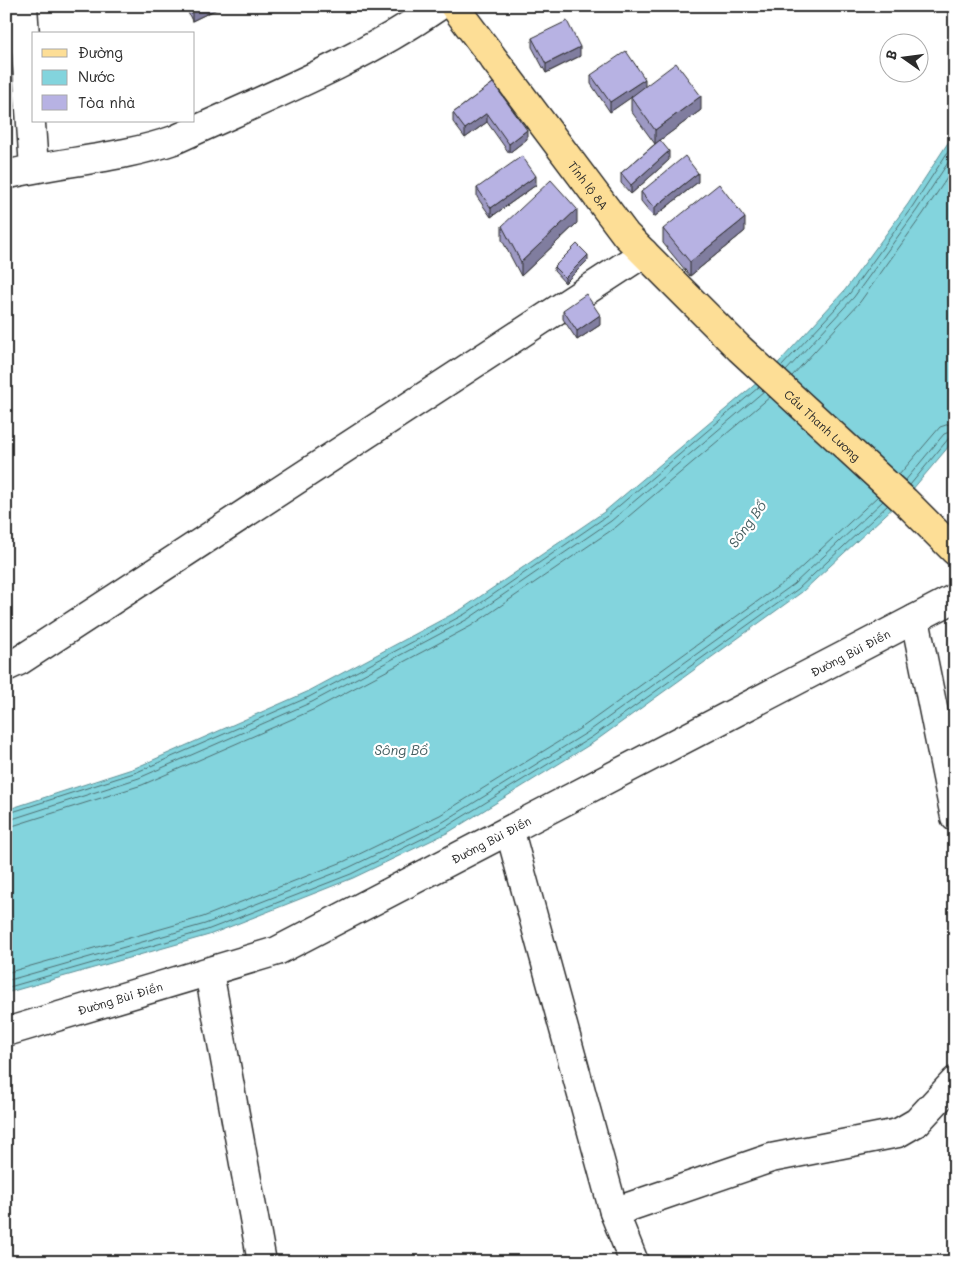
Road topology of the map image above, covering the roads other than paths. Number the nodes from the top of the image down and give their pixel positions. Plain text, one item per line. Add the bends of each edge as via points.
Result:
1 (23, 6) edge
2 (439, 6) edge
3 (454, 6) edge
4 (34, 168) junction
5 (6, 175) edge
6 (644, 253) junction
7 (740, 349) joint
8 (955, 551) edge
9 (955, 598) edge
10 (915, 619) junction
11 (6, 667) edge
12 (955, 817) edge
13 (510, 832) junction
14 (210, 972) junction
15 (6, 1032) edge
16 (955, 1081) edge
17 (614, 1212) junction
18 (262, 1262) edge
19 (634, 1262) edge

1 - 4 street
2 - 4 street via 366,52 174,140 142,150
3 - 6 main road, Tỉnh lộ 8A via 626,234
4 - 5 street
6 - 7 main road, Tỉnh lộ 8A
6 - 11 street via 144,581
7 - 8 main road, Cầu Thanh Lương
9 - 10 street, Đường Bùi Điền
10 - 12 street
10 - 13 street, Đường Bùi Điền
13 - 14 street, Đường Bùi Điền via 278,951
13 - 17 street
14 - 15 street, Đường Bùi Điền
14 - 18 street
16 - 17 street via 917,1122 898,1133 771,1158
17 - 19 street

